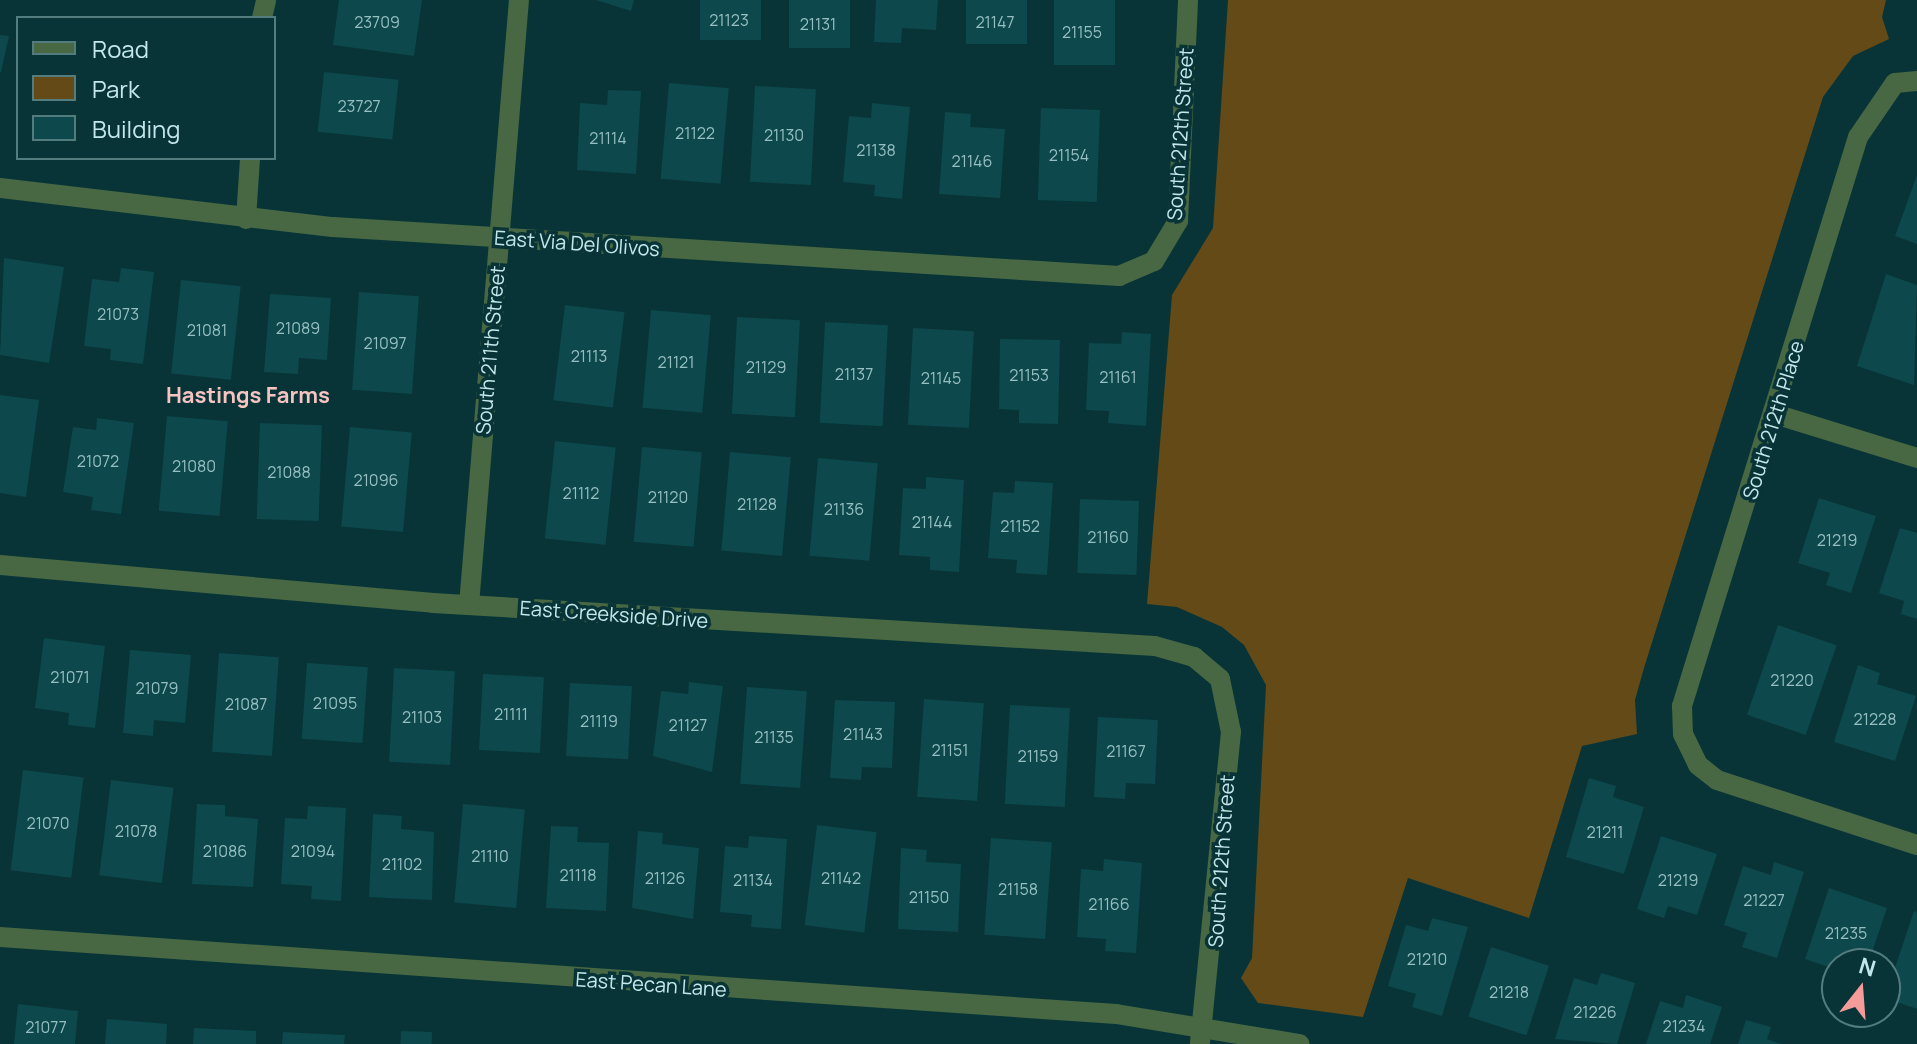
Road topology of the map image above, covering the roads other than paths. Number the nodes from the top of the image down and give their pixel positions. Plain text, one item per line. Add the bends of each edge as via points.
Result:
1 (519, 0) edge
2 (1188, 0) edge
3 (1917, 81) edge
4 (250, 160) edge
5 (0, 188) edge
6 (246, 219) junction
7 (499, 238) junction
8 (1154, 261) joint
9 (1775, 414) junction
10 (1917, 458) edge
11 (0, 565) edge
12 (469, 605) junction
13 (1220, 679) joint
14 (1917, 845) edge
15 (0, 937) edge
16 (1202, 1034) edge
17 (1300, 1044) edge

1 - 7 street, South 211th Street
2 - 8 street, South 212th Street via 1178,221
3 - 9 street, South 212th Place via 1895,83 1858,137
4 - 6 street
5 - 6 street, East Via Del Olivos
6 - 7 street, East Via Del Olivos
7 - 8 street, East Via Del Olivos via 1105,275
7 - 12 street, South 211th Street
9 - 10 street
9 - 14 street, South 212th Place via 1682,706 1683,734 1698,765 1749,792
11 - 12 street, East Creekside Drive
12 - 13 street, East Creekside Drive via 1155,646 1194,657
13 - 16 street, South 212th Street via 1231,732
15 - 16 street, East Pecan Lane
16 - 17 street, East Pecan Lane

